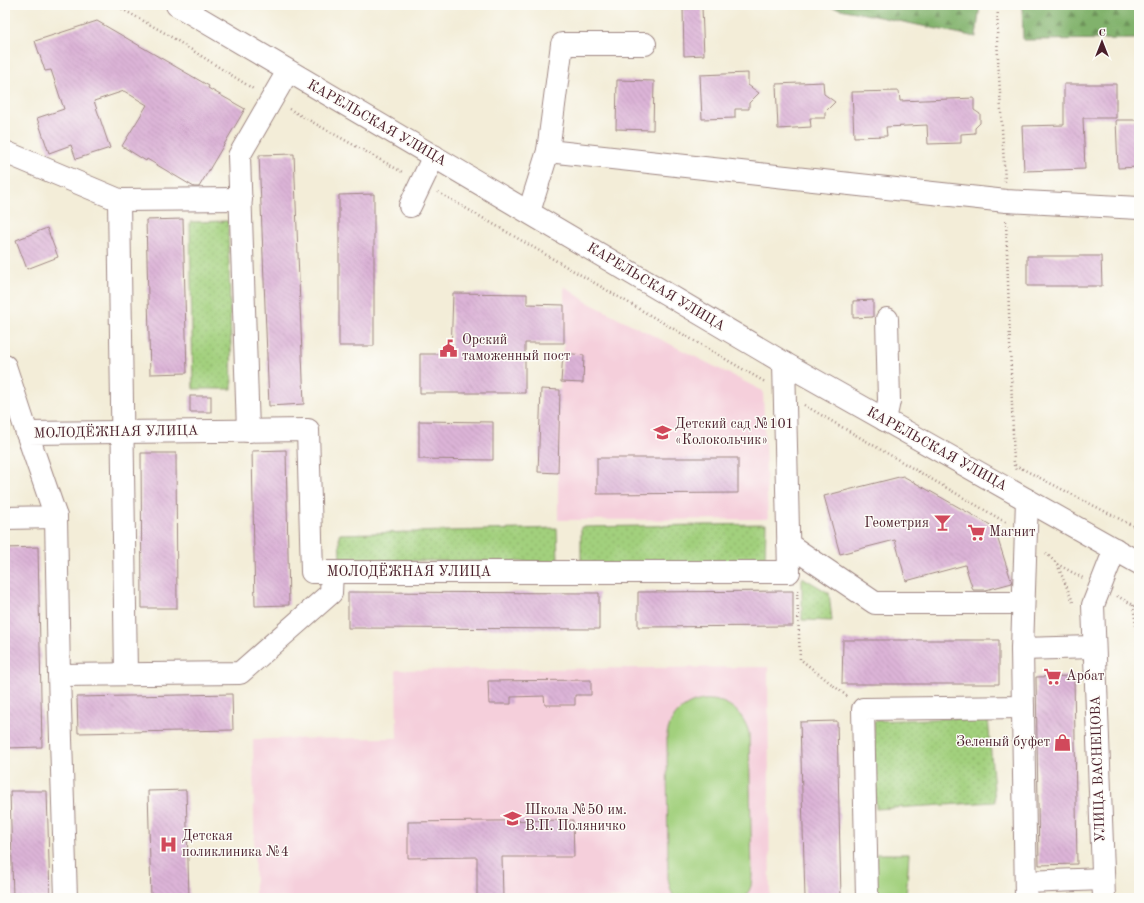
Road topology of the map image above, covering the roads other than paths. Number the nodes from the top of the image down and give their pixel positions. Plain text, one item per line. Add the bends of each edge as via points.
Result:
1 (177, 5) edge
2 (645, 44) dead end
3 (288, 71) junction
4 (548, 151) junction
5 (5, 152) edge
6 (434, 156) junction
7 (241, 199) junction
8 (119, 200) junction
9 (410, 206) dead end
10 (1139, 208) edge
11 (529, 212) junction
12 (887, 319) dead end
13 (784, 364) junction
14 (5, 366) edge
15 (885, 420) junction
16 (248, 431) junction
17 (123, 432) junction
18 (27, 433) junction
19 (1027, 500) junction
20 (56, 516) junction
21 (5, 518) edge
22 (788, 544) junction
23 (1115, 549) junction
24 (1139, 562) edge
25 (332, 572) junction
26 (1023, 603) junction
27 (1093, 646) junction
28 (1022, 649) junction
29 (126, 674) junction
30 (59, 675) junction
31 (1023, 707) junction
32 (1103, 889) edge
33 (1026, 890) edge
34 (66, 898) edge
35 (866, 898) edge

1 - 3 street, КАРЕЛЬСКАЯ УЛИЦА
2 - 4 street via 562,44
3 - 6 street, КАРЕЛЬСКАЯ УЛИЦА
3 - 7 street via 239,156
4 - 10 street via 1006,201
4 - 11 street
5 - 8 street
6 - 9 street
6 - 11 street, КАРЕЛЬСКАЯ УЛИЦА
7 - 8 street
7 - 16 street
8 - 17 street
11 - 13 street, КАРЕЛЬСКАЯ УЛИЦА
12 - 15 street via 889,401
13 - 15 street, КАРЕЛЬСКАЯ УЛИЦА
13 - 22 street
14 - 18 street
15 - 19 street, КАРЕЛЬСКАЯ УЛИЦА
16 - 17 street, МОЛОДЁЖНАЯ УЛИЦА
16 - 25 street, МОЛОДЁЖНАЯ УЛИЦА via 308,430 312,572
17 - 18 street, МОЛОДЁЖНАЯ УЛИЦА
17 - 29 street
18 - 20 street, МОЛОДЁЖНАЯ УЛИЦА
19 - 23 street, КАРЕЛЬСКАЯ УЛИЦА
19 - 26 street
20 - 21 street
20 - 30 street, МОЛОДЁЖНАЯ УЛИЦА
22 - 25 street, МОЛОДЁЖНАЯ УЛИЦА via 789,572
22 - 26 street via 875,603
23 - 24 street, КАРЕЛЬСКАЯ УЛИЦА
23 - 27 street, УЛИЦА ВАСНЕЦОВА via 1092,605
25 - 29 street via 331,594 240,673
26 - 28 street
27 - 28 street
27 - 32 street, УЛИЦА ВАСНЕЦОВА
28 - 31 street
29 - 30 street
30 - 34 street, МОЛОДЁЖНАЯ УЛИЦА
31 - 33 street
31 - 35 street via 863,709
32 - 33 street

